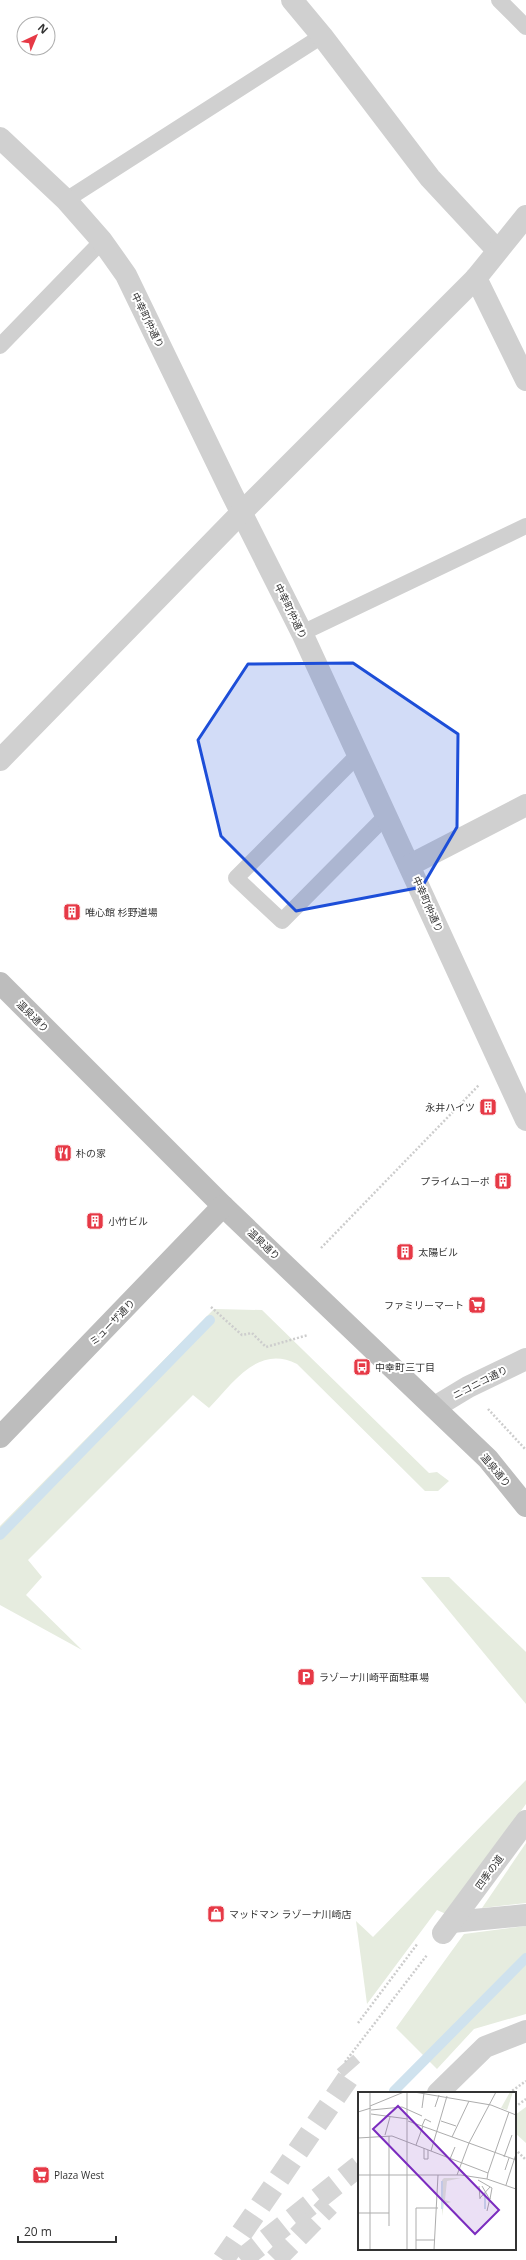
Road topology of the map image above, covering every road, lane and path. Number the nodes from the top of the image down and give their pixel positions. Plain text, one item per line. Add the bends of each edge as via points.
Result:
1 (292, 0) edge
2 (499, 0) edge
3 (526, 27) edge
4 (322, 36) junction
5 (0, 138) edge
6 (66, 200) junction
7 (526, 216) edge
8 (102, 241) junction
9 (497, 250) junction
10 (476, 278) junction
11 (0, 346) edge
12 (526, 380) edge
13 (242, 513) junction
14 (526, 526) edge
15 (302, 633) junction
16 (358, 755) junction
17 (0, 760) edge
18 (526, 805) edge
19 (387, 816) junction
20 (410, 865) junction
21 (0, 983) edge
22 (503, 1070) junction
23 (526, 1120) edge
24 (223, 1206) junction
25 (321, 1248) dead end
26 (211, 1307) dead end
27 (308, 1335) dead end
28 (526, 1359) edge
29 (486, 1406) dead end
30 (435, 1407) junction
31 (0, 1437) edge
32 (526, 1450) edge
33 (526, 1506) edge
34 (526, 1821) edge
35 (526, 1915) edge
36 (448, 1928) junction
37 (358, 2023) dead end
38 (526, 2031) edge
39 (345, 2062) dead end
40 (526, 2081) edge
41 (439, 2092) edge
42 (510, 2092) edge
43 (526, 2099) edge
44 (516, 2106) edge
45 (516, 2150) edge
46 (526, 2160) edge

1 - 4 street
2 - 3 lane
4 - 6 lane
4 - 9 street via 430,178
5 - 6 street, 中幸町仲通り
6 - 8 street, 中幸町仲通り
7 - 9 street
8 - 11 lane
8 - 13 street, 中幸町仲通り via 126,275
9 - 10 street
10 - 12 street
10 - 13 street
13 - 15 street, 中幸町仲通り
13 - 17 street
14 - 15 lane
15 - 16 street, 中幸町仲通り
16 - 19 street, 中幸町仲通り
16 - 19 lane via 236,878 282,921
18 - 20 street
19 - 20 street, 中幸町仲通り
20 - 22 street, 中幸町仲通り
21 - 24 street, 温泉通り
22 - 23 street, 中幸町仲通り
22 - 25 path via 489,1075
24 - 30 street, 温泉通り
24 - 31 street, ミューザ通り
26 - 27 path via 242,1335 252,1333 266,1347
28 - 30 street, ニコニコ通り via 468,1387
29 - 32 path
30 - 33 street, 温泉通り via 488,1459
34 - 36 street, 四季の道
35 - 36 street
36 - 37 path via 432,1924
36 - 39 path
38 - 41 street via 485,2047
40 - 42 path
43 - 44 path
45 - 46 path

